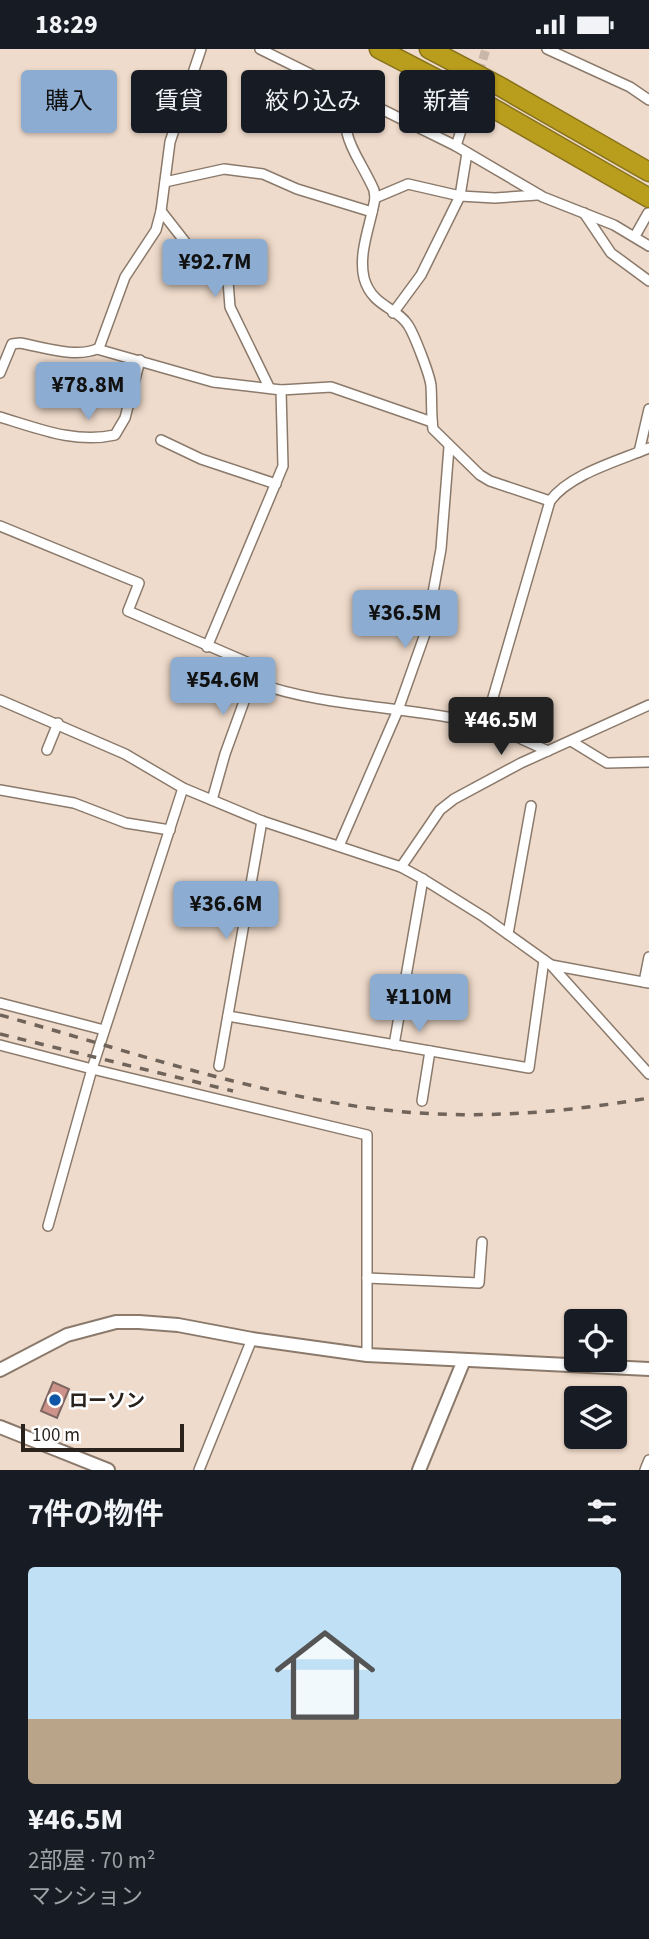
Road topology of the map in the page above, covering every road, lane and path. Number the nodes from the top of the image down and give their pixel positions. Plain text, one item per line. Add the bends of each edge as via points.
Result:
1 (201, 49) edge
2 (260, 49) edge
3 (379, 49) edge
4 (429, 49) edge
5 (547, 49) edge
6 (303, 70) edge
7 (649, 100) edge
8 (385, 110) edge
9 (346, 133) edge
10 (460, 133) tunnel mouth
11 (456, 146) junction
12 (467, 153) junction
13 (649, 172) edge
14 (165, 182) junction
15 (539, 195) junction
16 (460, 196) junction
17 (375, 198) junction
18 (648, 206) edge
19 (161, 211) junction
20 (372, 212) junction
21 (584, 213) junction
22 (635, 236) junction
23 (649, 246) edge
24 (649, 281) edge
25 (393, 313) junction
26 (97, 349) junction
27 (140, 360) junction
28 (0, 373) edge
29 (269, 387) junction
30 (281, 390) junction
31 (649, 409) edge
32 (0, 417) edge
33 (432, 422) junction
34 (161, 440) dead end
35 (449, 447) junction
36 (649, 448) edge
37 (639, 452) junction
38 (275, 484) junction
39 (550, 501) junction
40 (0, 526) edge
41 (207, 647) junction
42 (251, 681) junction
43 (0, 700) edge
44 (649, 705) edge
45 (398, 710) junction
46 (58, 723) junction
47 (485, 725) junction
48 (571, 740) junction
49 (47, 750) dead end
50 (548, 751) junction
51 (649, 762) edge
52 (183, 787) junction
53 (0, 790) edge
54 (212, 800) junction
55 (531, 806) dead end
56 (262, 821) junction
57 (170, 830) junction
58 (339, 846) junction
59 (401, 867) junction
60 (423, 879) junction
61 (508, 934) junction
62 (649, 957) edge
63 (548, 962) junction
64 (647, 983) edge
65 (0, 1003) edge
66 (228, 1016) junction
67 (104, 1030) junction
68 (0, 1045) edge
69 (394, 1045) junction
70 (430, 1051) junction
71 (219, 1066) dead end
72 (92, 1069) junction
73 (649, 1074) edge
74 (422, 1101) dead end
75 (48, 1226) dead end
76 (482, 1242) dead end
77 (367, 1278) junction
78 (252, 1339) junction
79 (367, 1355) junction
80 (464, 1360) junction
81 (649, 1369) edge
82 (0, 1370) edge
83 (0, 1428) edge
84 (649, 1460) edge
85 (108, 1470) edge
86 (199, 1470) edge
87 (419, 1470) edge
88 (645, 1470) edge

1 - 14 street via 170,142
2 - 6 street
3 - 18 highway via 491,107
4 - 13 highway
5 - 7 street via 631,86
8 - 11 street
9 - 17 street
10 - 11 street
11 - 12 street
12 - 15 street
12 - 16 street
14 - 19 street
14 - 20 street via 223,169 263,174
15 - 16 street
15 - 21 street
16 - 17 street via 408,184
16 - 25 street via 421,275
17 - 20 street
18 - 22 street
19 - 26 street via 156,230 125,277
19 - 29 street via 193,251 222,267 230,307
20 - 25 street via 362,266 372,295
21 - 22 street
21 - 24 street via 611,253
22 - 23 street
25 - 33 street via 407,323 431,383
26 - 27 street
26 - 28 street via 80,353 12,344
27 - 29 street via 213,382
27 - 32 street via 125,418 115,435 64,436
29 - 30 street
30 - 33 street via 331,387
30 - 38 street via 283,466
31 - 37 street
33 - 35 street
34 - 38 street
35 - 39 street via 490,481
35 - 45 street via 431,614
36 - 37 street
37 - 39 street via 558,489
38 - 41 street
39 - 47 street
40 - 41 street via 139,583 128,611
41 - 42 street via 251,664
42 - 45 street via 332,703
42 - 54 street
43 - 46 street
44 - 48 street
45 - 47 street
45 - 58 street
46 - 49 street
46 - 52 street
47 - 50 street
48 - 50 street
48 - 51 street via 607,763
50 - 59 street via 491,778 440,810
52 - 54 street
52 - 57 street
53 - 57 street via 74,803 126,823
54 - 56 street
55 - 61 street
56 - 58 street
56 - 66 street
57 - 67 street
58 - 59 street
59 - 60 street
60 - 61 street
60 - 69 street
61 - 63 street
62 - 64 street
63 - 64 street
63 - 70 street via 529,1067
63 - 73 street
65 - 67 street
66 - 69 street
66 - 71 street
67 - 72 street
68 - 72 street
69 - 70 street
70 - 74 street
72 - 75 street
72 - 77 street via 367,1135
76 - 77 street via 480,1283
77 - 79 street
78 - 79 street
78 - 82 street via 178,1325 116,1322 67,1335
78 - 86 street
79 - 80 street
80 - 81 street
80 - 87 street
83 - 85 street
84 - 88 street

